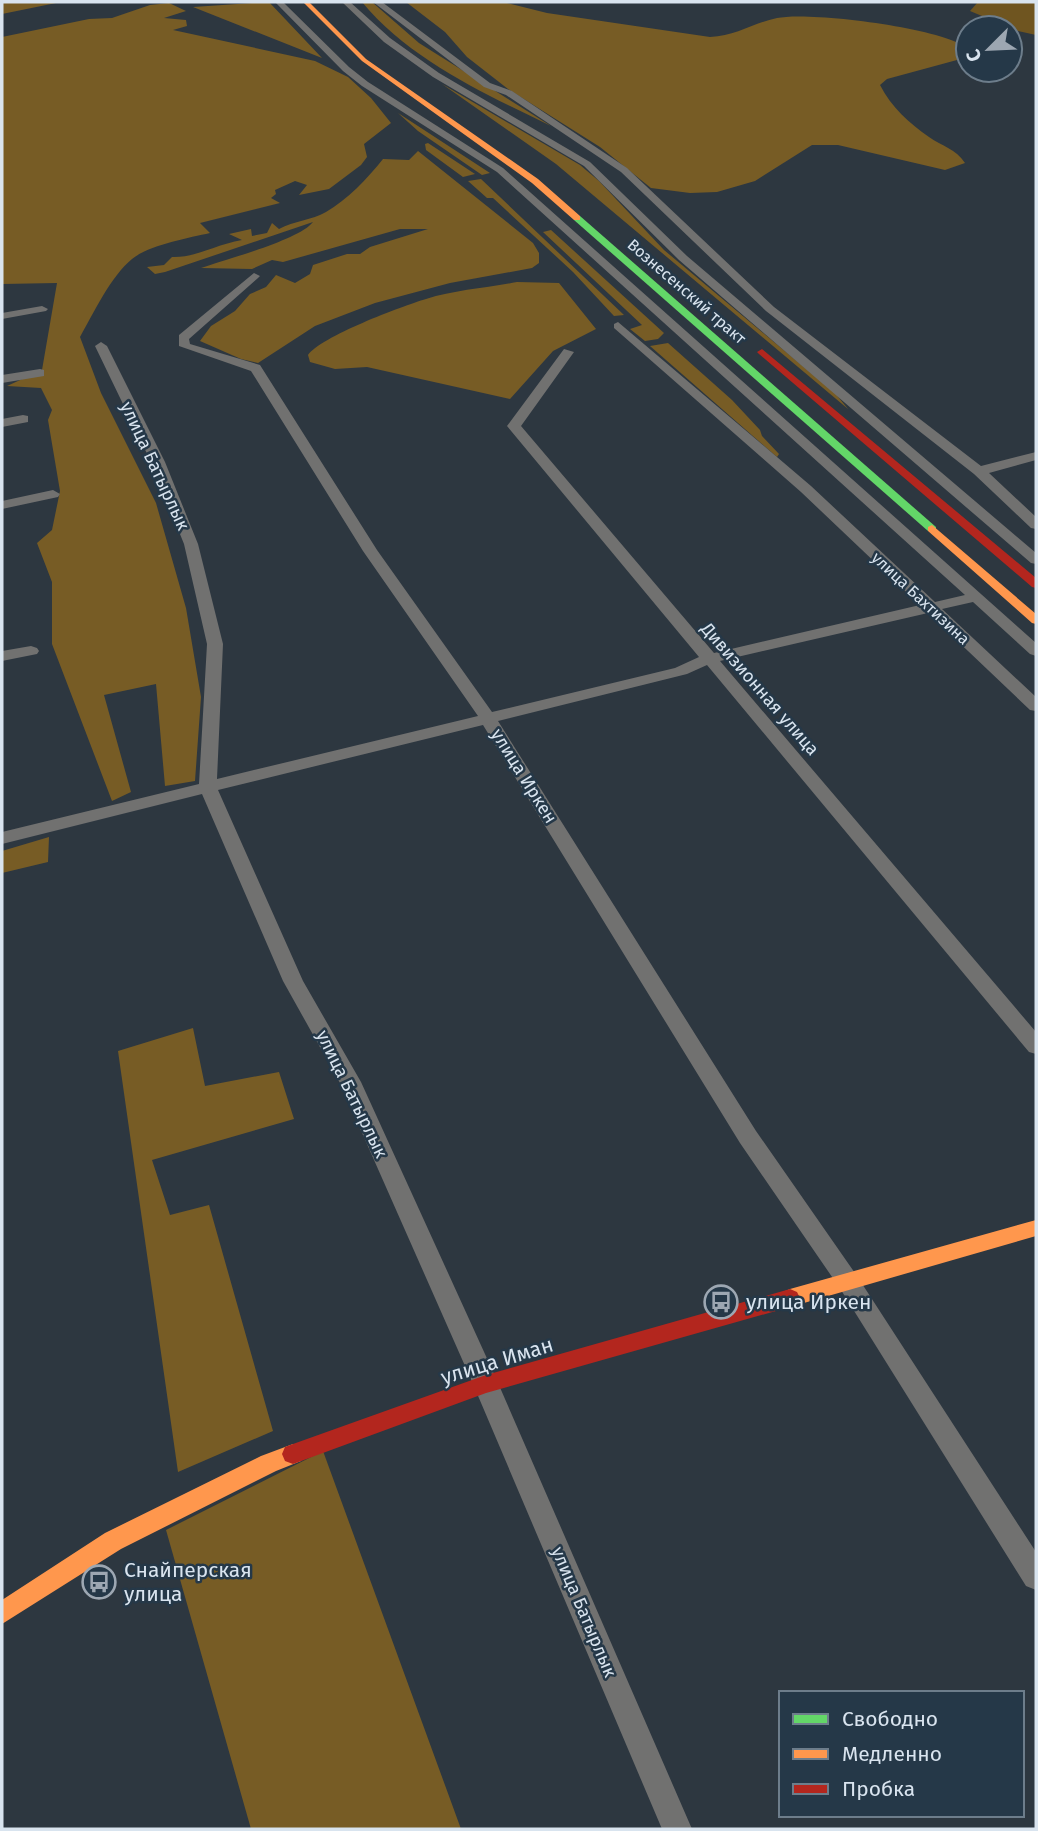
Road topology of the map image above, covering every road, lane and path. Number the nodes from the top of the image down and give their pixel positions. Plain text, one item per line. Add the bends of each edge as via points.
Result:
1 (279, 2) edge
2 (306, 2) edge
3 (327, 2) edge
4 (346, 2) edge
5 (377, 2) edge
6 (566, 186) dead end
7 (254, 276) dead end
8 (42, 309) dead end
9 (2, 316) edge
10 (618, 326) dead end
11 (751, 342) dead end
12 (101, 346) dead end
13 (568, 352) dead end
14 (40, 373) dead end
15 (2, 379) edge
16 (23, 419) dead end
17 (2, 423) edge
18 (1036, 456) edge
19 (979, 471) junction
20 (52, 494) dead end
21 (2, 505) edge
22 (1036, 525) edge
23 (1036, 560) edge
24 (1036, 584) edge
25 (976, 597) junction
26 (932, 609) junction
27 (1036, 620) edge
28 (31, 651) dead end
29 (1036, 651) edge
30 (2, 656) edge
31 (708, 659) junction
32 (1036, 706) edge
33 (487, 717) junction
34 (208, 786) junction
35 (2, 838) edge
36 (1036, 1046) edge
37 (1036, 1228) edge
38 (849, 1283) junction
39 (486, 1384) junction
40 (1036, 1576) edge
41 (2, 1613) edge
42 (677, 1829) edge

1 - 25 street via 365,84 500,170
2 - 27 main road, Вознесенский тракт via 364,60 535,181
3 - 6 main road via 401,69
4 - 23 street via 387,40 436,75 587,164 683,258
5 - 19 street via 486,85 509,93 620,167 770,309
7 - 33 street, улица Иркен via 183,338 186,346 256,368 370,551
8 - 9 street
10 - 26 street, улица Бахтизина via 806,489
11 - 24 main road, Вознесенский тракт
12 - 34 street, улица Батырлык via 158,462 191,544 215,644
13 - 31 street, Дивизионная улица via 514,426
14 - 15 street
16 - 17 street
18 - 19 street
19 - 22 street
20 - 21 street
25 - 26 street
25 - 29 street
26 - 31 street
26 - 32 street, улица Бахтизина
28 - 30 street
31 - 33 street via 681,671
31 - 36 street, Дивизионная улица
33 - 34 street
33 - 38 street, улица Иркен via 748,1137
34 - 35 street
34 - 39 street, улица Батырлык via 293,981 350,1082
37 - 38 main road, улица Иман
38 - 39 main road, улица Иман
38 - 40 street, улица Иркен
39 - 41 main road, улица Иман via 269,1463 123,1536
39 - 42 street, улица Батырлык

